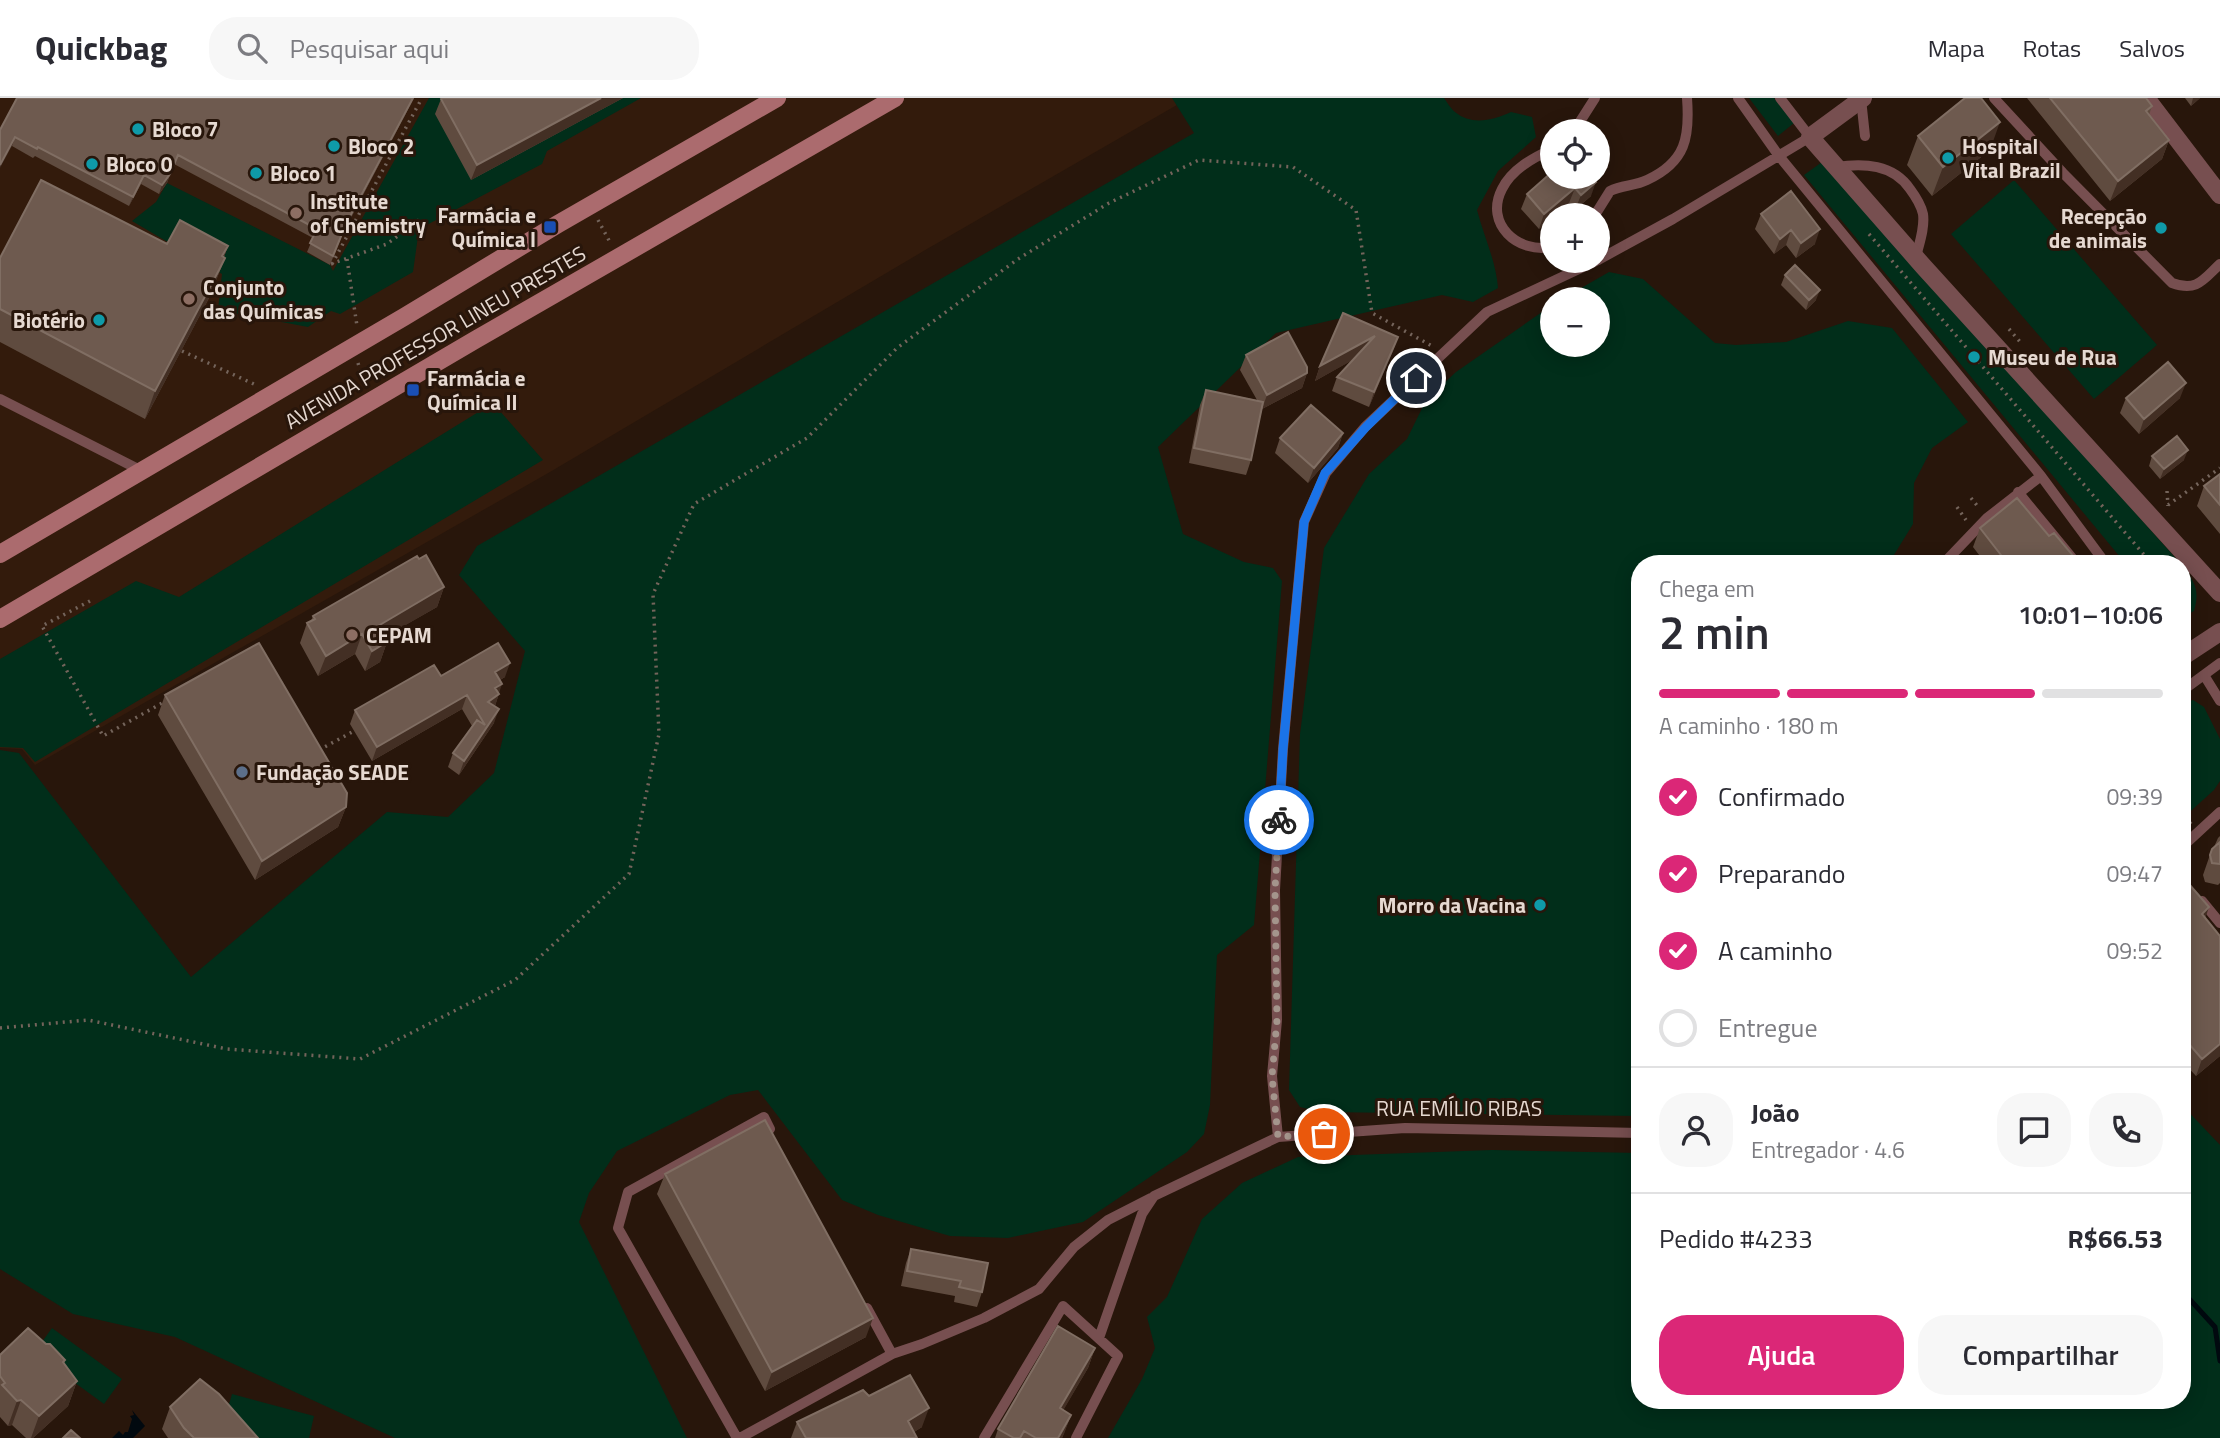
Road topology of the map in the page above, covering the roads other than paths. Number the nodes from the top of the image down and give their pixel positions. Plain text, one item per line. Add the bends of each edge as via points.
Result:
1 (777, 98) edge
2 (895, 98) edge
3 (1595, 98) edge
4 (1687, 98) edge
5 (1738, 98) edge
6 (1780, 98) edge
7 (1862, 98) edge
8 (1994, 98) edge
9 (2147, 98) edge
10 (1582, 119) edge
11 (1865, 136) dead end
12 (1810, 137) junction
13 (1540, 155) edge
14 (1779, 156) junction
15 (1836, 167) junction
16 (2220, 195) edge
17 (1602, 203) edge
18 (1540, 248) edge
19 (1610, 253) edge
20 (1916, 258) junction
21 (2220, 264) edge
22 (1570, 273) edge
23 (0, 399) edge
24 (142, 471) junction
25 (2041, 476) junction
26 (2018, 492) junction
27 (0, 554) edge
28 (1951, 555) edge
29 (2070, 555) edge
30 (2099, 555) edge
31 (2186, 555) edge
32 (2191, 561) edge
33 (2220, 593) edge
34 (0, 619) edge
35 (2218, 637) edge
36 (2191, 652) edge
37 (2220, 663) edge
38 (2204, 676) junction
39 (2191, 685) edge
40 (2220, 701) edge
41 (2220, 812) edge
42 (2191, 839) edge
43 (2197, 895) edge
44 (2220, 923) edge
45 (1631, 1133) edge
46 (1278, 1137) junction
47 (776, 1141) edge
48 (1154, 1196) junction
49 (860, 1294) edge
50 (1099, 1338) junction
51 (892, 1354) junction
52 (738, 1438) edge
53 (984, 1438) edge
54 (1076, 1438) edge

1 - 24 main road, AVENIDA PROFESSOR LINEU PRESTES
2 - 34 main road, AVENIDA PROFESSOR LINEU PRESTES
3 - 10 lane
4 - 17 lane via 1690,129 1673,162 1648,180 1610,191
5 - 14 lane
6 - 12 lane
7 - 11 lane
7 - 12 street
8 - 21 lane via 2172,283 2185,288 2197,285
9 - 16 street
12 - 14 lane
12 - 15 street
13 - 18 lane via 1509,176 1497,204 1506,234
14 - 19 lane
14 - 25 lane
15 - 20 street
15 - 20 lane via 1871,165 1904,180 1923,213
20 - 31 street
22 - 46 lane via 1487,312 1443,352 1325,473 1304,522 1275,890 1277,1020 1272,1076
23 - 24 lane
24 - 27 main road, AVENIDA PROFESSOR LINEU PRESTES
25 - 26 lane
25 - 30 lane
26 - 28 lane
26 - 29 lane
32 - 33 street
35 - 36 street
37 - 38 lane
38 - 39 lane
38 - 40 lane
41 - 42 lane
43 - 44 lane
45 - 46 lane, RUA EMÍLIO RIBAS via 1405,1128
46 - 48 lane
47 - 52 lane via 764,1117 628,1192 618,1228
48 - 50 lane via 1142,1214
48 - 51 lane via 1108,1220 1074,1247 1039,1289 984,1318
49 - 51 lane
50 - 53 lane via 1063,1306
50 - 54 lane via 1118,1356
51 - 52 lane

